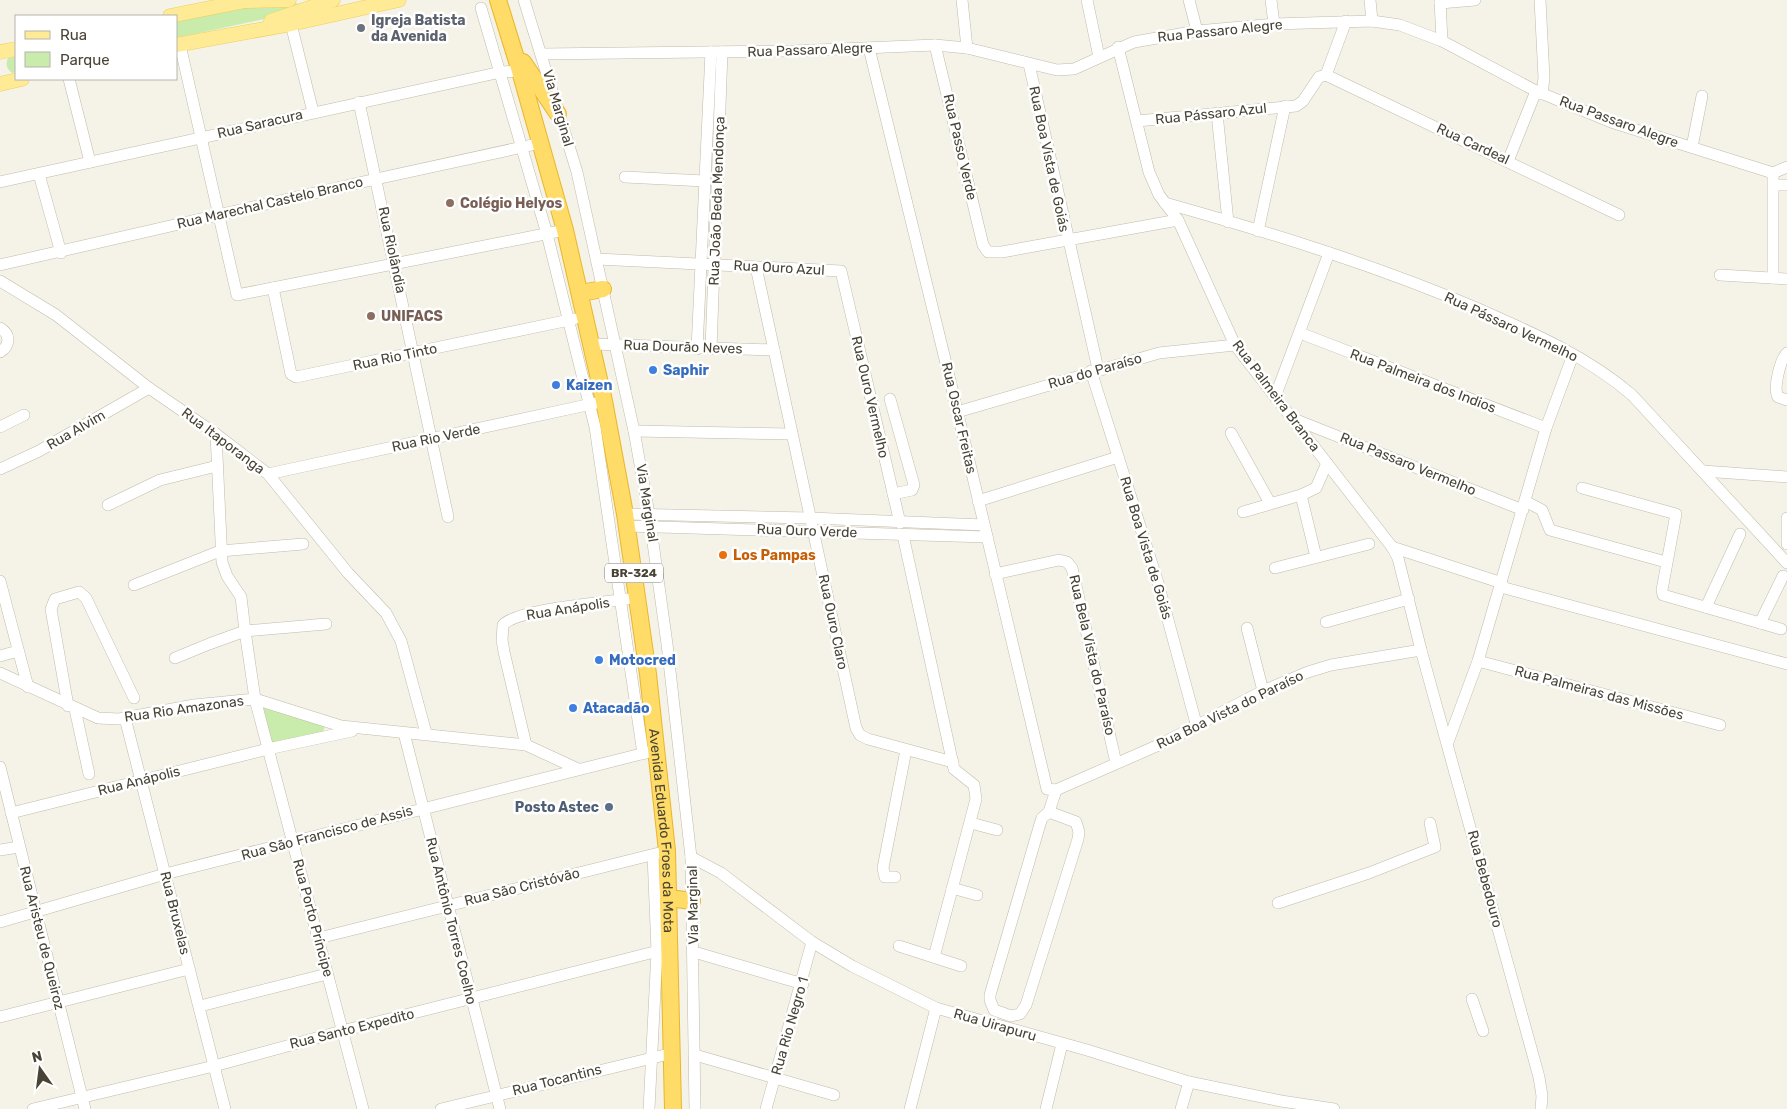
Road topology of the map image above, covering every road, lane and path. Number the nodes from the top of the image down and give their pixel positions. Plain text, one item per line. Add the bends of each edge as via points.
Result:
1 (248, 0) edge
2 (289, 0) edge
3 (333, 0) edge
4 (399, 0) edge
5 (498, 0) edge
6 (524, 0) edge
7 (962, 0) edge
8 (1087, 0) edge
9 (1188, 0) edge
10 (1271, 0) edge
11 (1370, 0) edge
12 (1475, 0) edge
13 (1540, 0) edge
14 (1440, 2) edge
15 (487, 4) edge
16 (175, 15) edge
17 (504, 18) junction
18 (1346, 21) junction
19 (1372, 21) junction
20 (291, 24) junction
21 (1274, 24) junction
22 (1196, 31) junction
23 (242, 32) junction
24 (1442, 41) junction
25 (178, 45) edge
26 (935, 45) junction
27 (1118, 47) junction
28 (868, 48) junction
29 (968, 48) junction
30 (15, 49) edge
31 (514, 49) junction
32 (0, 52) edge
33 (710, 52) junction
34 (722, 52) junction
35 (542, 54) junction
36 (1098, 57) junction
37 (1029, 64) junction
38 (520, 71) junction
39 (501, 72) junction
40 (1326, 75) junction
41 (18, 80) edge
42 (69, 80) edge
43 (0, 84) edge
44 (1539, 93) junction
45 (1702, 96) dead end
46 (359, 102) junction
47 (1285, 106) junction
48 (312, 112) junction
49 (1217, 113) junction
50 (558, 114) junction
51 (1137, 121) junction
52 (200, 138) junction
53 (541, 143) junction
54 (523, 147) junction
55 (1692, 147) junction
56 (1508, 161) junction
57 (90, 162) junction
58 (1787, 167) edge
59 (1773, 172) junction
60 (39, 174) junction
61 (625, 177) dead end
62 (376, 178) junction
63 (705, 181) junction
64 (0, 182) edge
65 (1774, 185) junction
66 (1787, 185) edge
67 (1165, 203) junction
68 (1619, 214) dead end
69 (217, 215) junction
70 (1178, 220) junction
71 (1228, 222) junction
72 (565, 230) junction
73 (1258, 231) junction
74 (547, 234) junction
75 (1067, 241) junction
76 (61, 253) junction
77 (1329, 253) junction
78 (597, 259) junction
79 (394, 264) junction
80 (0, 265) edge
81 (701, 265) junction
82 (715, 265) junction
83 (756, 267) junction
84 (841, 271) joint
85 (1720, 275) dead end
86 (1773, 278) junction
87 (1787, 279) edge
88 (0, 281) edge
89 (273, 288) junction
90 (603, 289) junction
91 (580, 293) junction
92 (586, 316) junction
93 (568, 320) junction
94 (0, 328) edge
95 (1300, 333) junction
96 (592, 344) junction
97 (615, 345) junction
98 (1235, 345) junction
99 (697, 348) junction
100 (711, 349) junction
101 (774, 350) junction
102 (0, 352) edge
103 (414, 353) junction
104 (1787, 353) edge
105 (1573, 355) junction
106 (1095, 370) junction
107 (149, 388) junction
108 (1276, 397) junction
109 (890, 399) dead end
110 (1787, 400) edge
111 (597, 403) junction
112 (957, 412) junction
113 (24, 415) dead end
114 (1294, 419) junction
115 (0, 427) edge
116 (1546, 428) junction
117 (634, 431) junction
118 (1231, 433) dead end
119 (216, 434) junction
120 (792, 434) junction
121 (432, 439) junction
122 (1118, 457) junction
123 (1326, 462) junction
124 (217, 466) junction
125 (0, 469) edge
126 (1703, 471) junction
127 (268, 474) junction
128 (1787, 477) edge
129 (1582, 488) dead end
130 (893, 494) junction
131 (1301, 495) junction
132 (978, 501) junction
133 (1270, 503) junction
134 (108, 505) dead end
135 (1524, 506) junction
136 (1243, 512) dead end
137 (649, 514) junction
138 (448, 516) dead end
139 (810, 518) junction
140 (1787, 518) edge
141 (626, 520) junction
142 (900, 523) junction
143 (984, 525) junction
144 (651, 527) junction
145 (813, 531) junction
146 (1740, 534) dead end
147 (903, 535) junction
148 (987, 537) junction
149 (303, 544) dead end
150 (1369, 544) dead end
151 (1787, 544) edge
152 (1392, 547) junction
153 (220, 551) junction
154 (1316, 558) junction
155 (1666, 562) junction
156 (1787, 563) edge
157 (1275, 568) dead end
158 (995, 574) junction
159 (1783, 576) dead end
160 (0, 584) edge
161 (134, 584) dead end
162 (1501, 585) junction
163 (630, 599) junction
164 (1409, 599) junction
165 (1706, 607) junction
166 (1326, 622) dead end
167 (1760, 623) junction
168 (326, 624) dead end
169 (1247, 628) dead end
170 (1781, 629) dead end
171 (245, 631) junction
172 (1421, 650) junction
173 (18, 651) junction
174 (0, 656) edge
175 (175, 658) dead end
176 (1478, 661) junction
177 (1787, 664) edge
178 (0, 672) edge
179 (28, 687) junction
180 (1263, 691) junction
181 (134, 698) dead end
182 (255, 699) junction
183 (72, 707) junction
184 (125, 718) junction
185 (1720, 724) dead end
186 (1197, 726) junction
187 (359, 729) junction
188 (404, 733) junction
189 (426, 733) junction
190 (1448, 742) junction
191 (526, 745) junction
192 (268, 749) junction
193 (906, 750) junction
194 (649, 752) junction
195 (953, 762) junction
196 (1116, 763) junction
197 (0, 766) edge
198 (578, 770) junction
199 (89, 774) dead end
200 (141, 780) junction
201 (1051, 790) junction
202 (422, 808) junction
203 (1049, 812) junction
204 (11, 813) junction
205 (971, 823) junction
206 (1430, 823) dead end
207 (997, 830) dead end
208 (293, 842) junction
209 (19, 847) junction
210 (0, 850) edge
211 (660, 853) junction
212 (692, 857) junction
213 (165, 874) junction
214 (895, 877) dead end
215 (952, 888) junction
216 (977, 895) dead end
217 (669, 898) junction
218 (692, 901) junction
219 (1278, 903) dead end
220 (447, 905) junction
221 (35, 913) junction
222 (0, 922) edge
223 (319, 938) junction
224 (812, 942) junction
225 (899, 946) dead end
226 (663, 949) junction
227 (694, 952) junction
228 (934, 957) junction
229 (961, 966) dead end
230 (189, 969) junction
231 (328, 974) junction
232 (803, 984) junction
233 (1472, 999) dead end
234 (471, 1000) junction
235 (58, 1003) junction
236 (200, 1006) junction
237 (936, 1008) junction
238 (0, 1018) edge
239 (342, 1031) junction
240 (1483, 1031) dead end
241 (1062, 1044) junction
242 (673, 1053) junction
243 (695, 1055) junction
244 (651, 1057) junction
245 (214, 1066) junction
246 (776, 1078) junction
247 (1189, 1082) junction
248 (496, 1095) junction
249 (834, 1095) dead end
250 (81, 1096) junction
251 (33, 1109) edge
252 (85, 1109) edge
253 (226, 1109) edge
254 (363, 1109) edge
255 (441, 1109) edge
256 (500, 1109) edge
257 (649, 1109) edge
258 (673, 1109) edge
259 (696, 1109) edge
260 (766, 1109) edge
261 (910, 1109) edge
262 (1046, 1109) edge
263 (1181, 1109) edge
264 (1334, 1109) edge
265 (1541, 1109) edge

1 - 2 main road
1 - 16 main road
3 - 23 main road
4 - 20 main road
5 - 17 highway, Avenida Eduardo Froes da Mota / BR-324
6 - 35 street, Via Marginal
7 - 29 street
8 - 36 street
9 - 22 street
10 - 21 street
11 - 19 street
12 - 14 street
13 - 44 street via 1544,78
14 - 24 street
15 - 17 main road
15 - 39 street
17 - 31 highway, Avenida Eduardo Froes da Mota / BR-324
18 - 19 street, Rua Passaro Alegre
18 - 21 street, Rua Passaro Alegre
18 - 40 street
19 - 24 street, Rua Passaro Alegre via 1400,25
20 - 23 main road
20 - 48 street
21 - 22 street, Rua Passaro Alegre
22 - 27 street, Rua Passaro Alegre
23 - 25 main road
24 - 44 street, Rua Passaro Alegre
25 - 52 street
26 - 28 street, Rua Passaro Alegre
26 - 29 street, Rua Passaro Alegre
26 - 75 street, Rua Passo Verde via 985,250 1002,252
27 - 36 street, Rua Passaro Alegre
27 - 51 street, Rua Palmeira Branca
28 - 34 street, Rua Passaro Alegre
28 - 112 street, Rua Oscar Freitas
29 - 37 street, Rua Passaro Alegre
30 - 32 main road
31 - 38 highway, Avenida Eduardo Froes da Mota / BR-324
31 - 50 highway
33 - 34 street, Rua Passaro Alegre
33 - 35 street, Rua Passaro Alegre
33 - 63 street, Rua João Beda Mendonça
34 - 82 street, Rua João Beda Mendonça
35 - 50 street, Via Marginal
36 - 37 street, Rua Passaro Alegre via 1074,69 1057,70
37 - 75 street, Rua Boa Vista de Goiás
38 - 39 street, Rua Saracura
38 - 53 highway, Avenida Eduardo Froes da Mota / BR-324
39 - 46 street, Rua Saracura
39 - 54 street
40 - 47 street via 1318,77 1300,104
40 - 56 street, Rua Cardeal
41 - 43 main road
42 - 57 street
44 - 55 street, Rua Passaro Alegre via 1616,124
44 - 56 street
45 - 55 street
46 - 48 street, Rua Saracura
46 - 62 street, Rua Riolândia
47 - 49 street, Rua Pássaro Azul
47 - 73 street
48 - 52 street, Rua Saracura
49 - 51 street, Rua Pássaro Azul
49 - 71 street
50 - 78 street, Via Marginal via 577,172
51 - 67 street, Rua Palmeira Branca via 1149,172
52 - 57 street, Rua Saracura
52 - 69 street
53 - 54 street, Rua Marechal Castelo Branco
53 - 72 highway, Avenida Eduardo Froes da Mota / BR-324
54 - 62 street, Rua Marechal Castelo Branco
54 - 74 street
55 - 59 street, Rua Passaro Alegre
56 - 68 street, Rua Cardeal
57 - 60 street, Rua Saracura
58 - 59 street
59 - 65 street
60 - 64 street, Rua Saracura
60 - 76 street
61 - 63 street
62 - 69 street, Rua Marechal Castelo Branco
62 - 79 street, Rua Riolândia
63 - 81 street, Rua João Beda Mendonça
65 - 66 street
65 - 86 street
67 - 70 street, Rua Palmeira Branca
67 - 71 street, Rua Pássaro Vermelho
69 - 76 street, Rua Marechal Castelo Branco
69 - 89 street via 237,296
70 - 75 street
70 - 98 street, Rua Palmeira Branca
71 - 73 street, Rua Pássaro Vermelho
72 - 74 street
72 - 91 highway, Avenida Eduardo Froes da Mota / BR-324
73 - 77 street, Rua Pássaro Vermelho
74 - 79 street
74 - 93 street
75 - 106 street, Rua Boa Vista de Goiás
76 - 80 street, Rua Marechal Castelo Branco
77 - 95 street
77 - 105 street, Rua Pássaro Vermelho via 1446,295
78 - 81 street, Rua Ouro Azul
78 - 90 street, Via Marginal
79 - 89 street
79 - 103 street, Rua Riolândia
81 - 82 street, Rua Ouro Azul
81 - 99 street, Rua João Beda Mendonça
82 - 83 street, Rua Ouro Azul
82 - 100 street, Rua João Beda Mendonça
83 - 84 street, Rua Ouro Azul
83 - 101 street, Rua Ouro Claro
84 - 130 street, Rua Ouro Vermelho
85 - 86 street
86 - 87 street
88 - 107 street, Rua Itaporanga via 56,315
89 - 103 street, Rua Rio Tinto via 294,377
90 - 91 highway
90 - 97 street, Via Marginal
91 - 92 highway, Avenida Eduardo Froes da Mota / BR-324
92 - 93 street, Rua Rio Tinto
92 - 96 highway, Avenida Eduardo Froes da Mota / BR-324
93 - 103 street, Rua Rio Tinto
93 - 111 street
94 - 102 street via 6,331 8,339 7,347
95 - 108 street
95 - 116 street, Rua Palmeira dos Indios
96 - 97 street, Rua Dourão Neves
96 - 111 highway, Avenida Eduardo Froes da Mota / BR-324
97 - 99 street, Rua Dourão Neves
97 - 117 street, Via Marginal
98 - 106 street, Rua do Paraíso via 1159,353
98 - 108 street, Rua Palmeira Branca
99 - 100 street, Rua Dourão Neves
100 - 101 street, Rua Dourão Neves
101 - 120 street, Rua Ouro Claro
103 - 121 street, Rua Riolândia
104 - 110 street via 1782,358 1776,391 1778,397
105 - 116 street
105 - 126 street, Rua Pássaro Vermelho via 1632,395
106 - 112 street, Rua do Paraíso
106 - 122 street, Rua Boa Vista de Goiás
107 - 119 street, Rua Itaporanga
107 - 125 street, Rua Alvim via 39,451
108 - 114 street, Rua Palmeira Branca
109 - 130 street via 914,485 912,490
111 - 121 street, Rua Rio Verde
111 - 141 highway, Avenida Eduardo Froes da Mota / BR-324
111 - 163 street
112 - 132 street, Rua Oscar Freitas
113 - 115 street
114 - 123 street, Rua Palmeira Branca
114 - 135 street, Rua Passaro Vermelho
116 - 135 street
117 - 120 street
117 - 137 street, Via Marginal
118 - 133 street
119 - 124 street, Rua Porto Príncipe
119 - 127 street, Rua Itaporanga
120 - 139 street, Rua Ouro Claro
121 - 127 street, Rua Rio Verde
121 - 138 street, Rua Riolândia
122 - 132 street
122 - 186 street, Rua Boa Vista de Goiás via 1158,583
123 - 131 street via 1318,486
123 - 152 street, Rua Palmeira Branca
124 - 134 street via 160,480
124 - 153 street, Rua Porto Príncipe
126 - 128 street
126 - 156 street, Rua Pássaro Vermelho
127 - 189 street, Rua Itaporanga via 348,573 386,613 401,641
129 - 155 street via 1675,512
130 - 142 street, Rua Ouro Vermelho
131 - 133 street
131 - 154 street
132 - 143 street, Rua Oscar Freitas
133 - 136 street
135 - 155 street, Rua Passaro Vermelho via 1542,510 1550,530
135 - 162 street
137 - 139 street, Rua Ouro Verde
137 - 141 street, Rua Ouro Verde
137 - 144 street, Via Marginal
139 - 142 street, Rua Ouro Verde
139 - 145 street, Rua Ouro Claro
140 - 151 street
141 - 144 street, Rua Ouro Verde
141 - 163 highway, Avenida Eduardo Froes da Mota / BR-324
142 - 143 street, Rua Ouro Verde
143 - 148 street, Rua Oscar Freitas
144 - 145 street, Rua Ouro Verde
144 - 212 street, Via Marginal
145 - 147 street, Rua Ouro Verde
145 - 193 street, Rua Ouro Claro via 856,728 868,739
146 - 165 street
147 - 148 street, Rua Ouro Verde
147 - 195 street
148 - 158 street, Rua Oscar Freitas
149 - 153 street
150 - 154 street
152 - 162 street
152 - 164 street, Rua Palmeira Branca via 1402,569
153 - 161 street
153 - 171 street, Rua Porto Príncipe via 224,571 241,597
154 - 157 street
155 - 165 street via 1662,594
158 - 196 street, Rua Bela Vista do Paraíso via 1059,560 1072,568
158 - 201 street, Rua Oscar Freitas
159 - 167 street
160 - 173 street
162 - 176 street
162 - 177 street
163 - 191 street, Rua Anápolis via 535,613 512,618 503,625 504,652
163 - 194 highway, Avenida Eduardo Froes da Mota / BR-324
164 - 166 street
164 - 172 street, Rua Palmeira Branca
165 - 167 street
167 - 170 street
168 - 171 street
169 - 180 street
171 - 175 street
171 - 182 street, Rua Porto Príncipe
172 - 180 street, Rua Boa Vista do Paraíso via 1332,665
172 - 190 street, Rua Bebedouro
173 - 174 street
173 - 179 street
176 - 185 street, Rua Palmeiras das Missões
176 - 190 street
178 - 179 street, Rua Rio Amazonas
179 - 183 street, Rua Rio Amazonas
180 - 186 street, Rua Boa Vista do Paraíso
181 - 183 street via 92,607 79,592 55,599 51,609
182 - 184 street, Rua Rio Amazonas via 194,705
182 - 187 street, Rua Rio Amazonas
182 - 192 street, Rua Porto Príncipe
183 - 184 street, Rua Rio Amazonas via 98,718
183 - 199 street
184 - 200 street, Rua Bruxelas
186 - 196 street, Rua Boa Vista do Paraíso
187 - 188 street, Rua Rio Amazonas
187 - 192 street, Rua Anápolis
188 - 189 street, Rua Rio Amazonas
188 - 202 street, Rua Antônio Torres Coelho
189 - 191 street, Rua Rio Amazonas
190 - 265 street, Rua Bebedouro via 1538,1077
191 - 198 street, Rua Rio Amazonas
192 - 200 street, Rua Anápolis
192 - 208 street, Rua Porto Príncipe
193 - 195 street, Rua Ouro Claro
193 - 214 street via 882,868 885,877
194 - 198 street, Rua São Francisco de Assis
194 - 211 highway, Avenida Eduardo Froes da Mota / BR-324
195 - 205 street via 956,772 972,782 976,789
196 - 201 street, Rua Boa Vista do Paraíso
197 - 204 street, Rua Aristeu de Queiroz
198 - 202 street, Rua São Francisco de Assis
200 - 204 street, Rua Anápolis
200 - 213 street, Rua Bruxelas
201 - 203 street
202 - 208 street, Rua São Francisco de Assis
202 - 220 street, Rua Antônio Torres Coelho
203 - 203 street via 1040,824 990,995 994,1010 1011,1016 1020,1014 1026,1005 1078,839 1076,822
204 - 209 street, Rua Aristeu de Queiroz
205 - 207 street
205 - 215 street
206 - 219 street via 1435,847
208 - 213 street, Rua São Francisco de Assis
208 - 223 street, Rua Porto Príncipe
209 - 210 street
209 - 221 street, Rua Aristeu de Queiroz
211 - 217 highway, Avenida Eduardo Froes da Mota / BR-324
211 - 220 street, Rua São Cristóvão
211 - 226 street
212 - 218 street, Via Marginal
212 - 224 street, Rua Uirapuru via 721,873
213 - 221 street, Rua São Francisco de Assis
213 - 230 street, Rua Bruxelas
215 - 216 street
215 - 228 street
217 - 218 highway
217 - 226 highway, Avenida Eduardo Froes da Mota / BR-324
218 - 227 street, Via Marginal
220 - 223 street, Rua São Cristóvão
220 - 234 street, Rua Antônio Torres Coelho
221 - 222 street, Rua São Francisco de Assis
221 - 235 street, Rua Aristeu de Queiroz
223 - 231 street, Rua Porto Príncipe
224 - 232 street, Rua Rio Negro 1
224 - 237 street, Rua Uirapuru via 866,974
225 - 228 street
226 - 234 street, Rua Santo Expedito
226 - 242 highway, Avenida Eduardo Froes da Mota / BR-324
226 - 244 street
227 - 232 street
227 - 243 street, Via Marginal
228 - 229 street
230 - 235 street
230 - 236 street, Rua Bruxelas
231 - 236 street
231 - 239 street, Rua Porto Príncipe
232 - 246 street, Rua Rio Negro 1
233 - 240 street
234 - 239 street, Rua Santo Expedito
234 - 248 street, Rua Antônio Torres Coelho
235 - 238 street
235 - 250 street, Rua Aristeu de Queiroz
236 - 245 street, Rua Bruxelas
237 - 241 street, Rua Uirapuru
237 - 261 street
239 - 245 street, Rua Santo Expedito
239 - 254 street, Rua Porto Príncipe
241 - 247 street, Rua Uirapuru
241 - 262 street
242 - 244 street, Rua Tocantins
242 - 258 highway, Avenida Eduardo Froes da Mota / BR-324
243 - 246 street
243 - 259 street, Via Marginal
244 - 248 street, Rua Tocantins
244 - 257 street
245 - 250 street, Rua Santo Expedito
245 - 253 street, Rua Bruxelas
246 - 249 street
246 - 260 street, Rua Rio Negro 1
247 - 263 street
247 - 264 street, Rua Uirapuru
248 - 255 street, Rua Tocantins
248 - 256 street, Rua Antônio Torres Coelho
250 - 251 street, Rua Santo Expedito
250 - 252 street, Rua Aristeu de Queiroz

